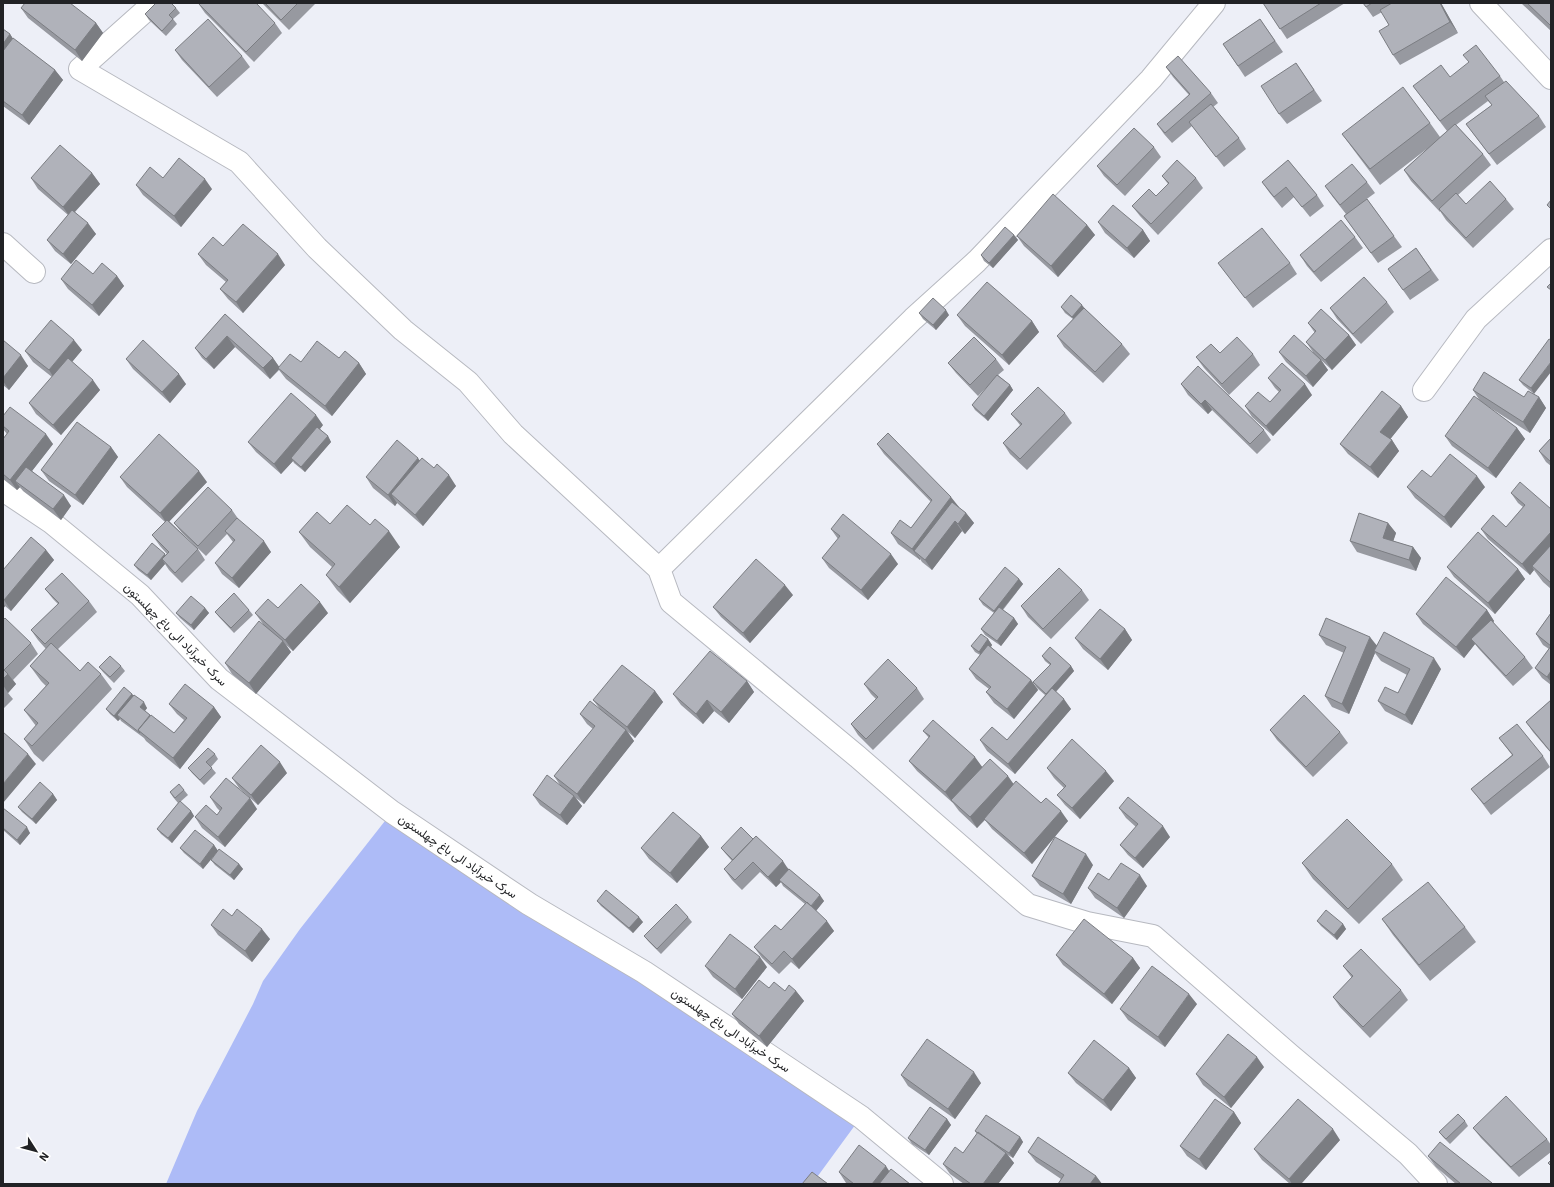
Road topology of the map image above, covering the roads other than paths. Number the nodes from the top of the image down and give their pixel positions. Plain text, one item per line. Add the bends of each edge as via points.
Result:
1 (154, 3) edge
2 (1214, 3) edge
3 (1481, 3) edge
4 (1550, 77) edge
5 (3, 244) edge
6 (1551, 250) edge
7 (34, 272) dead end
8 (1424, 390) dead end
9 (3, 490) edge
10 (659, 569) junction
11 (942, 1184) edge
12 (1436, 1184) edge

1 - 10 street via 80,69 238,162 317,248 403,330 468,382 513,434
2 - 10 street via 1151,79 982,256 913,319
3 - 4 street
5 - 7 street
6 - 8 street via 1476,319
9 - 11 street, سرک خیرآباد الی باغ چهلستون via 51,522 140,595 220,678 392,812 529,904 644,972 861,1117
10 - 12 street via 671,602 858,757 1028,905 1087,923 1153,936 1408,1154

